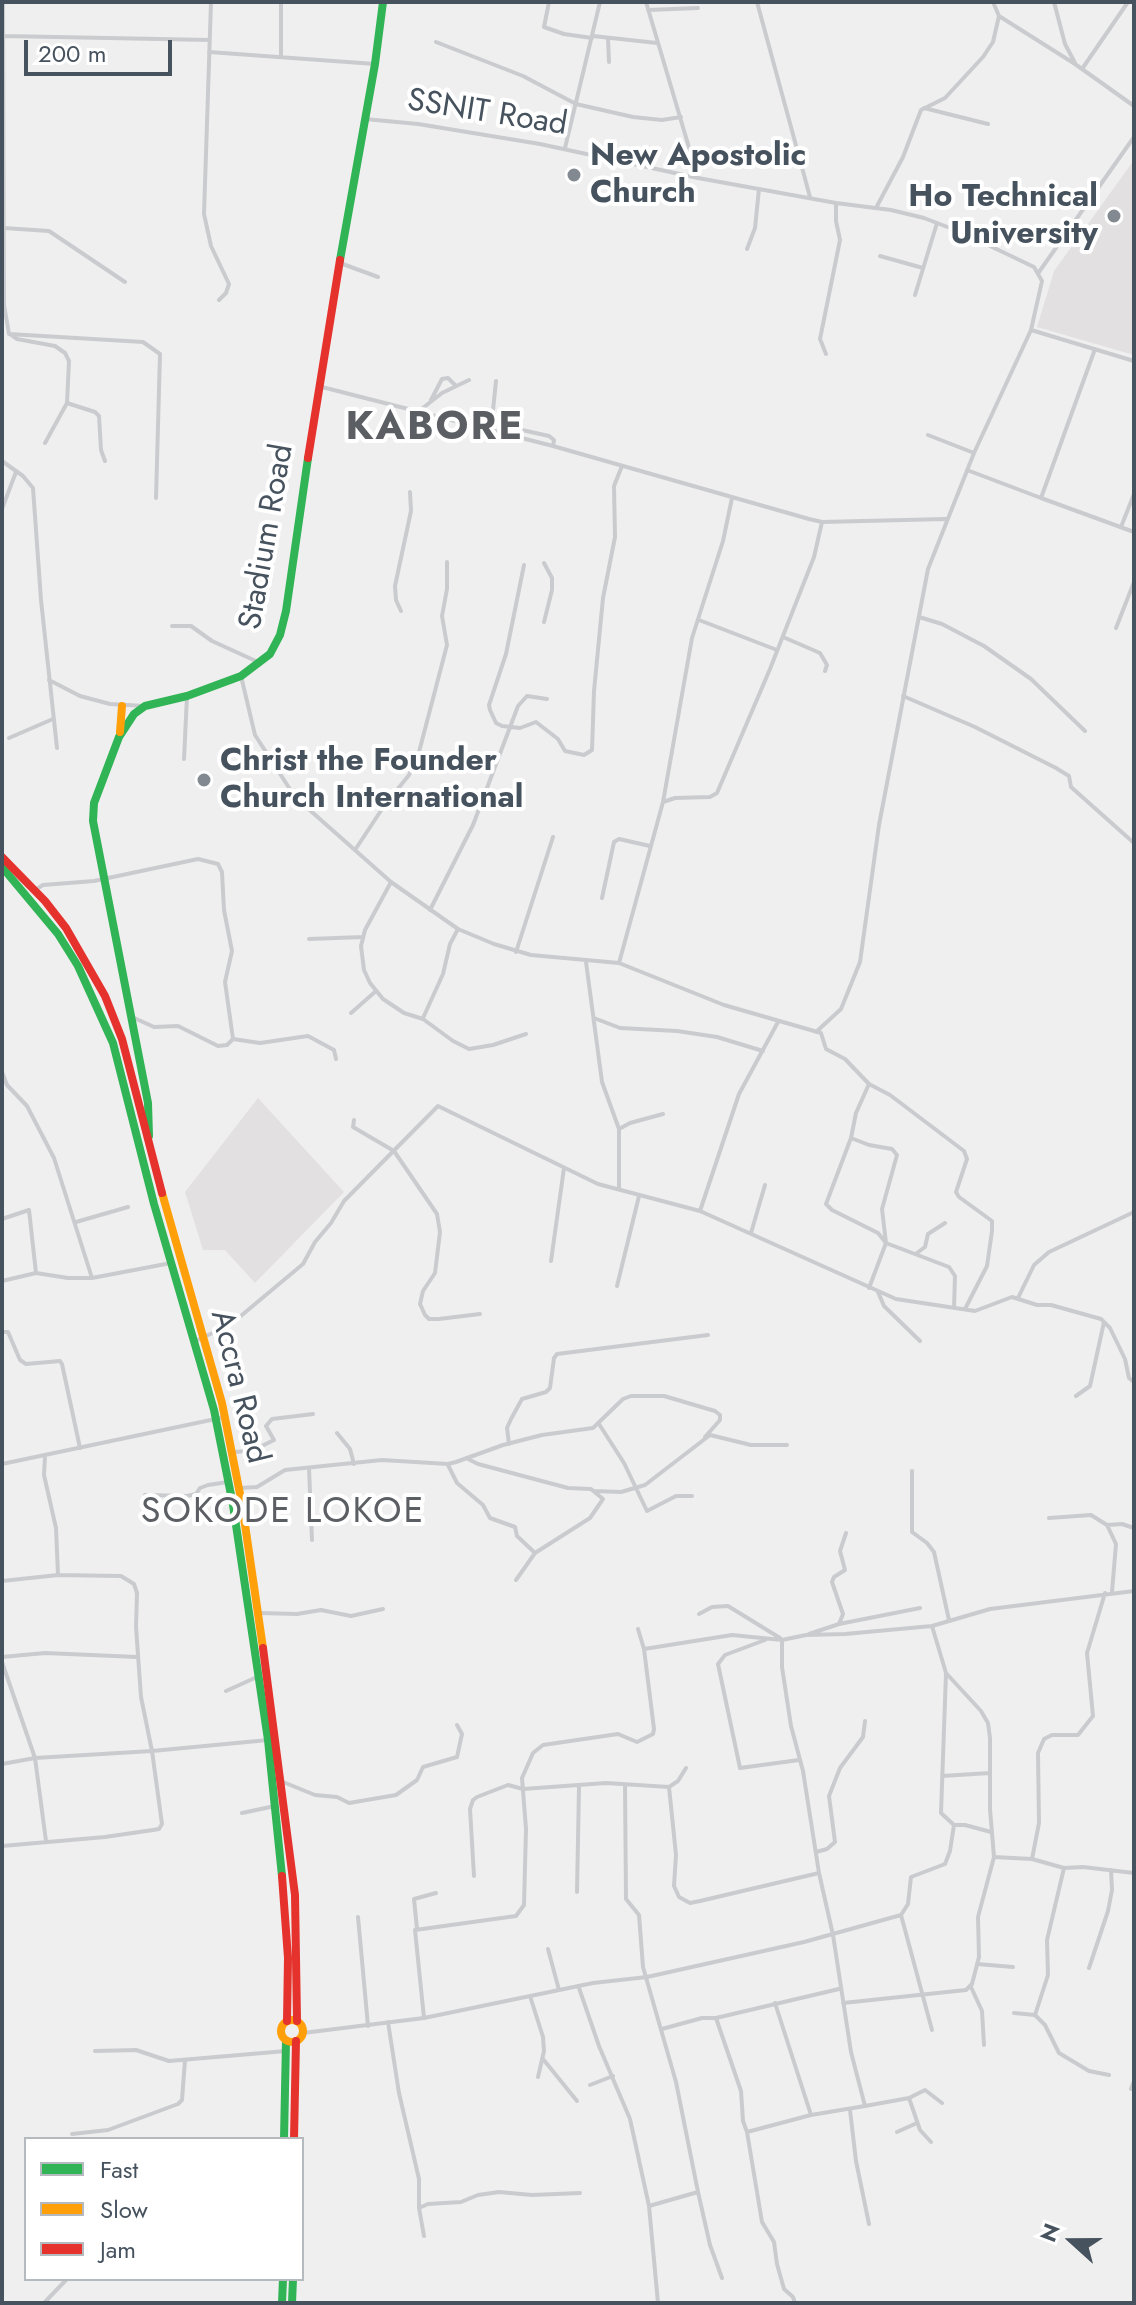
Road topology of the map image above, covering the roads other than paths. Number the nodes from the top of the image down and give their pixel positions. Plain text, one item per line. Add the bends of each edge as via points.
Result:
1 (3, 2) edge
2 (211, 2) edge
3 (281, 2) edge
4 (383, 2) edge
5 (549, 2) edge
6 (600, 2) edge
7 (646, 2) edge
8 (757, 2) edge
9 (993, 2) edge
10 (1054, 2) edge
11 (1128, 2) edge
12 (698, 8) dead end
13 (648, 10) junction
14 (999, 16) junction
15 (3, 36) edge
16 (593, 37) junction
17 (608, 38) junction
18 (210, 40) junction
19 (436, 42) dead end
20 (657, 43) junction
21 (1065, 44) junction
22 (209, 52) junction
23 (1056, 52) junction
24 (281, 57) junction
25 (609, 62) dead end
26 (375, 64) junction
27 (1075, 64) junction
28 (1082, 69) junction
29 (576, 104) junction
30 (1134, 106) edge
31 (924, 108) junction
32 (681, 117) junction
33 (365, 119) junction
34 (988, 124) dead end
35 (1134, 137) edge
36 (565, 148) junction
37 (698, 178) junction
38 (759, 189) junction
39 (810, 197) junction
40 (836, 203) junction
41 (876, 208) junction
42 (937, 223) junction
43 (4, 228) junction
44 (747, 249) dead end
45 (880, 256) dead end
46 (340, 263) junction
47 (923, 268) junction
48 (1039, 273) junction
49 (378, 277) dead end
50 (125, 282) dead end
51 (915, 295) dead end
52 (219, 300) dead end
53 (3, 306) edge
54 (1031, 330) junction
55 (9, 334) junction
56 (1095, 349) junction
57 (826, 354) dead end
58 (1134, 361) edge
59 (469, 380) dead end
60 (496, 381) dead end
61 (318, 386) junction
62 (456, 386) junction
63 (430, 402) junction
64 (67, 403) junction
65 (419, 411) junction
66 (928, 435) dead end
67 (45, 443) dead end
68 (553, 446) junction
69 (974, 453) junction
70 (2, 461) edge
71 (105, 461) dead end
72 (622, 466) junction
73 (967, 470) junction
74 (16, 472) junction
75 (410, 492) dead end
76 (1134, 494) edge
77 (156, 498) dead end
78 (732, 498) junction
79 (1041, 498) junction
80 (2, 509) edge
81 (947, 519) junction
82 (822, 522) junction
83 (1121, 527) junction
84 (1134, 532) edge
85 (447, 562) dead end
86 (544, 563) dead end
87 (524, 565) dead end
88 (1134, 582) edge
89 (401, 611) dead end
90 (919, 617) junction
91 (699, 620) junction
92 (544, 622) dead end
93 (172, 626) dead end
94 (1116, 628) dead end
95 (782, 637) junction
96 (777, 650) junction
97 (260, 663) junction
98 (825, 671) dead end
99 (241, 676) junction
100 (49, 680) junction
101 (187, 696) junction
102 (903, 696) junction
103 (547, 699) dead end
104 (122, 706) junction
105 (145, 706) junction
106 (53, 719) junction
107 (508, 728) junction
108 (1085, 731) dead end
109 (119, 737) junction
110 (9, 738) dead end
111 (57, 748) dead end
112 (184, 759) dead end
113 (663, 802) junction
114 (553, 837) dead end
115 (1134, 843) edge
116 (650, 846) junction
117 (355, 850) junction
118 (2, 857) edge
119 (2, 867) edge
120 (105, 877) junction
121 (391, 882) junction
122 (34, 890) junction
123 (602, 898) dead end
124 (430, 910) junction
125 (458, 929) junction
126 (363, 937) junction
127 (309, 939) dead end
128 (516, 952) junction
129 (586, 962) junction
130 (619, 963) junction
131 (376, 991) junction
132 (351, 1013) dead end
133 (132, 1017) junction
134 (593, 1018) junction
135 (423, 1019) junction
136 (778, 1022) junction
137 (816, 1032) junction
138 (526, 1034) dead end
139 (233, 1039) junction
140 (763, 1051) junction
141 (336, 1059) dead end
142 (2, 1072) edge
143 (869, 1084) junction
144 (146, 1088) junction
145 (140, 1108) junction
146 (663, 1114) dead end
147 (354, 1120) dead end
148 (133, 1121) junction
149 (619, 1129) junction
150 (851, 1138) junction
151 (148, 1142) junction
152 (394, 1151) junction
153 (564, 1168) junction
154 (765, 1185) dead end
155 (619, 1189) junction
156 (639, 1196) junction
157 (128, 1207) dead end
158 (700, 1211) junction
159 (1134, 1212) edge
160 (2, 1219) edge
161 (76, 1222) junction
162 (945, 1223) dead end
163 (751, 1233) junction
164 (886, 1243) junction
165 (917, 1253) junction
166 (551, 1261) dead end
167 (171, 1263) junction
168 (36, 1273) junction
169 (92, 1278) junction
170 (2, 1281) edge
171 (617, 1286) dead end
172 (869, 1288) junction
173 (878, 1292) junction
174 (1018, 1298) junction
175 (954, 1308) junction
176 (965, 1309) junction
177 (480, 1314) dead end
178 (1104, 1322) junction
179 (2, 1332) edge
180 (708, 1335) dead end
181 (198, 1341) junction
182 (920, 1341) dead end
183 (1134, 1382) edge
184 (1076, 1396) dead end
185 (313, 1414) dead end
186 (221, 1418) junction
187 (599, 1424) junction
188 (337, 1433) dead end
189 (705, 1437) junction
190 (509, 1444) junction
191 (787, 1445) dead end
192 (80, 1448) junction
193 (233, 1452) junction
194 (45, 1456) junction
195 (468, 1459) junction
196 (2, 1464) edge
197 (354, 1464) junction
198 (448, 1464) junction
199 (309, 1468) junction
200 (912, 1471) dead end
201 (228, 1482) junction
202 (239, 1488) junction
203 (637, 1488) junction
204 (594, 1491) junction
205 (145, 1495) dead end
206 (692, 1496) dead end
207 (1049, 1518) dead end
208 (1107, 1525) junction
209 (1134, 1528) edge
210 (846, 1533) dead end
211 (312, 1540) dead end
212 (535, 1553) junction
213 (58, 1575) junction
214 (516, 1580) dead end
215 (2, 1581) edge
216 (1134, 1591) edge
217 (1112, 1592) junction
218 (1105, 1593) junction
219 (920, 1608) dead end
220 (383, 1609) dead end
221 (257, 1612) junction
222 (699, 1614) dead end
223 (949, 1620) junction
224 (839, 1624) junction
225 (932, 1626) junction
226 (638, 1629) dead end
227 (806, 1635) junction
228 (765, 1640) junction
229 (782, 1640) junction
230 (644, 1649) junction
231 (137, 1657) junction
232 (2, 1660) edge
233 (946, 1673) junction
234 (257, 1677) junction
235 (226, 1691) dead end
236 (865, 1721) dead end
237 (457, 1725) dead end
238 (268, 1740) junction
239 (152, 1751) junction
240 (35, 1758) junction
241 (799, 1760) junction
242 (2, 1764) edge
243 (686, 1768) dead end
244 (990, 1773) junction
245 (942, 1776) junction
246 (283, 1782) junction
247 (625, 1785) junction
248 (579, 1786) junction
249 (669, 1787) junction
250 (523, 1789) junction
251 (276, 1806) junction
252 (242, 1813) dead end
253 (954, 1825) junction
254 (991, 1832) junction
255 (46, 1841) junction
256 (2, 1846) edge
257 (816, 1852) junction
258 (994, 1857) junction
259 (1032, 1859) junction
260 (1064, 1868) junction
261 (1111, 1870) junction
262 (819, 1873) junction
263 (1134, 1873) edge
264 (474, 1876) dead end
265 (577, 1892) dead end
266 (436, 1893) dead end
267 (901, 1915) junction
268 (358, 1917) dead end
269 (417, 1929) junction
270 (833, 1935) junction
271 (548, 1949) dead end
272 (977, 1964) junction
273 (1013, 1967) dead end
274 (1089, 1968) dead end
275 (647, 1977) junction
276 (579, 1986) junction
277 (971, 1987) junction
278 (839, 1989) junction
279 (559, 1990) junction
280 (923, 1995) junction
281 (530, 1996) junction
282 (775, 2003) junction
283 (843, 2003) junction
284 (1014, 2013) dead end
285 (1035, 2015) junction
286 (424, 2018) junction
287 (716, 2018) junction
288 (287, 2021) junction
289 (297, 2021) junction
290 (388, 2022) junction
291 (368, 2026) junction
292 (662, 2029) junction
293 (932, 2030) dead end
294 (303, 2033) junction
295 (290, 2044) junction
296 (984, 2045) dead end
297 (95, 2051) dead end
298 (543, 2059) junction
299 (185, 2060) junction
300 (1109, 2075) dead end
301 (613, 2076) junction
302 (538, 2077) dead end
303 (1134, 2081) edge
304 (590, 2085) dead end
305 (1131, 2089) dead end
306 (909, 2098) junction
307 (577, 2101) dead end
308 (942, 2103) dead end
309 (865, 2106) junction
310 (850, 2110) junction
311 (811, 2115) junction
312 (917, 2123) junction
313 (747, 2132) junction
314 (897, 2132) dead end
315 (72, 2134) dead end
316 (284, 2137) edge
317 (294, 2137) edge
318 (931, 2142) dead end
319 (698, 2192) junction
320 (580, 2193) dead end
321 (649, 2206) junction
322 (419, 2208) junction
323 (869, 2224) dead end
324 (424, 2236) dead end
325 (722, 2278) dead end
326 (65, 2281) edge
327 (283, 2281) edge
328 (293, 2281) edge
329 (55, 2293) junction
330 (44, 2303) edge
331 (60, 2303) edge
332 (282, 2303) edge
333 (292, 2303) edge
334 (658, 2303) edge
335 (795, 2303) edge

1 - 15 street
2 - 18 street
3 - 24 street
4 - 26 main road, Stadium Road
5 - 16 street via 546,28
6 - 16 street
7 - 13 street
8 - 39 street
9 - 14 street
10 - 21 street
11 - 28 street
12 - 13 street
13 - 20 street
14 - 23 street
14 - 31 street via 983,57 948,96
15 - 18 street
15 - 43 street
16 - 17 street
16 - 29 street
17 - 20 street
17 - 25 street
18 - 22 street
19 - 29 street via 523,76
20 - 32 street
21 - 23 street
21 - 27 street
22 - 24 street
22 - 52 street via 204,214 211,246 229,284
23 - 27 street
24 - 26 street
26 - 33 main road, Stadium Road
27 - 28 street
28 - 30 street
29 - 32 street via 633,117
29 - 36 street
31 - 34 street
31 - 41 street
32 - 37 street
33 - 36 street, SSNIT Road
33 - 46 main road, Stadium Road
35 - 48 street
36 - 37 street, SSNIT Road
37 - 38 street, SSNIT Road
38 - 39 street, SSNIT Road
38 - 44 street
39 - 40 street, SSNIT Road
40 - 41 street, SSNIT Road
40 - 57 street via 840,240 820,339
41 - 42 street, SSNIT Road
42 - 47 street
42 - 48 street, SSNIT Road
43 - 50 street via 49,231
43 - 53 street
45 - 47 street
46 - 49 street
46 - 61 main road, Stadium Road
47 - 51 street
48 - 54 street via 1041,292
53 - 55 street
54 - 56 street
54 - 69 street
55 - 64 street via 65,353
55 - 77 street via 143,342 160,354
56 - 58 street
56 - 79 street
59 - 62 street
60 - 68 street via 495,424 549,436
61 - 65 street
61 - 97 main road, Stadium Road via 286,611 280,635
62 - 63 street
62 - 63 street via 442,379
63 - 65 street
64 - 67 street
64 - 71 street via 99,416
65 - 68 street
66 - 69 street
68 - 72 street
69 - 73 street
70 - 74 street
72 - 78 street
72 - 107 street via 614,486 615,537 603,598 592,750 584,755 565,751 536,722
73 - 79 street
73 - 81 street
74 - 80 street
74 - 100 street via 33,488
75 - 89 street via 395,586
76 - 83 street
78 - 82 street
78 - 91 street
79 - 83 street
81 - 82 street
81 - 90 street via 928,569
82 - 95 street
83 - 84 street
85 - 117 street via 442,616 447,645 419,752 409,775
86 - 92 street via 552,590
87 - 107 street via 506,654 489,705 496,723
88 - 94 street
90 - 102 street
90 - 108 street via 984,646 1031,679
91 - 96 street
91 - 113 street
93 - 97 street via 191,626
95 - 96 street
95 - 98 street via 820,653
96 - 113 street via 717,793
97 - 99 main road, Stadium Road
99 - 101 main road, Stadium Road
99 - 117 street via 255,735 274,766 295,797
100 - 104 street via 80,696
100 - 106 street
101 - 105 main road, Stadium Road
101 - 112 street
102 - 115 street via 1069,776 1071,787
102 - 137 street via 860,962 841,1009
103 - 107 street via 527,696
104 - 105 street
104 - 109 main road
105 - 109 main road
106 - 110 street
106 - 111 street
107 - 124 street via 473,825
109 - 120 main road via 94,803
113 - 116 street
114 - 128 street
116 - 123 street via 614,842
116 - 130 street
117 - 121 street
118 - 122 main road, Accra Road
119 - 148 main road, Accra Road via 78,966 113,1043
120 - 122 street
120 - 133 main road
120 - 139 street via 198,859 218,864 232,951 225,982
121 - 124 street
121 - 126 street
122 - 145 main road, Accra Road via 66,928 105,996
124 - 125 street
125 - 128 street
125 - 135 street
126 - 127 street
126 - 131 street via 364,970
128 - 129 street
129 - 130 street
129 - 134 street
130 - 136 street
131 - 132 street
131 - 135 street via 394,1008
133 - 139 street via 154,1027 178,1026 218,1046
133 - 144 main road
134 - 140 street via 620,1028 717,1037
134 - 149 street via 602,1082
135 - 138 street via 469,1049
136 - 137 street
136 - 140 street
137 - 143 street via 826,1049 845,1059
139 - 141 street via 260,1043 308,1036 334,1050
140 - 158 street via 739,1094
142 - 161 street via 54,1158
143 - 150 street
143 - 176 street via 964,1151 967,1159 956,1192 992,1221 987,1266
144 - 145 main road
144 - 151 main road
145 - 148 main road
145 - 151 main road, Accra Road
146 - 149 street
147 - 152 street via 353,1127
148 - 167 main road, Accra Road
149 - 155 street
150 - 164 street via 897,1155 882,1209
150 - 164 street via 826,1204 878,1233
151 - 181 main road, Accra Road
152 - 153 street via 438,1106
152 - 177 street via 439,1223 435,1273 420,1304 425,1315 439,1319
152 - 181 street via 344,1201 303,1264 230,1325
153 - 155 street
153 - 166 street
154 - 163 street
155 - 156 street
156 - 158 street
156 - 171 street
157 - 161 street
158 - 163 street
159 - 174 street via 1049,1252 1034,1265
160 - 168 street via 29,1210
161 - 169 street
162 - 165 street via 928,1234
163 - 172 street
164 - 165 street
164 - 172 street
165 - 175 street via 949,1267 955,1276
167 - 169 street
167 - 181 main road, Accra Road
168 - 169 street
168 - 170 street
172 - 173 street
173 - 175 street
173 - 182 street via 884,1306
174 - 176 street
174 - 178 street
175 - 176 street
178 - 183 street
178 - 184 street via 1090,1386
179 - 192 street via 8,1332 26,1364 60,1361
180 - 190 street via 557,1354 550,1388 522,1399 511,1419
181 - 186 main road, Accra Road
185 - 193 street via 272,1419 266,1426 274,1440 252,1451
186 - 192 street
186 - 193 main road, Accra Road
186 - 201 main road, Accra Road
187 - 189 street via 623,1399 664,1396 720,1415
187 - 190 street
187 - 203 street
188 - 197 street
189 - 191 street
189 - 203 street
190 - 195 street
192 - 194 street
193 - 202 main road, Accra Road
194 - 196 street
194 - 213 street
195 - 198 street
195 - 204 street
197 - 198 street
197 - 199 street
198 - 212 street via 457,1483 490,1518 515,1527
199 - 202 street via 285,1470 265,1484
199 - 211 street
200 - 223 street via 912,1532 934,1552
201 - 205 street via 187,1496
201 - 234 main road, Accra Road
202 - 221 main road, Accra Road
203 - 204 street
203 - 206 street via 649,1512 676,1496
204 - 212 street via 603,1499 595,1513
207 - 208 street via 1091,1515
208 - 209 street
208 - 217 street via 1116,1544
210 - 224 street via 840,1551 845,1570 832,1582 843,1614
212 - 214 street
213 - 215 street
213 - 231 street via 131,1580 137,1593
216 - 217 street
217 - 218 street
218 - 223 street
218 - 259 street via 1087,1653 1093,1716 1078,1735 1044,1739 1038,1753 1039,1823
219 - 224 street
220 - 221 street via 351,1616 321,1610
221 - 246 main road, Accra Road
222 - 229 street via 728,1606
223 - 225 street
224 - 227 street
225 - 227 street
225 - 233 street
226 - 230 street
227 - 229 street
228 - 229 street
228 - 230 street via 732,1635
228 - 241 street via 725,1655 718,1664 740,1768
229 - 241 street
230 - 250 street via 653,1734 637,1742 618,1734 543,1745 524,1769
231 - 232 street via 45,1653
231 - 239 street
232 - 240 street
233 - 244 street via 988,1723
233 - 245 street
234 - 235 street
234 - 238 main road, Accra Road
236 - 257 street via 863,1737 840,1768 829,1796 835,1842
237 - 246 street via 462,1734 457,1757 423,1767 417,1780 396,1795 349,1803
238 - 239 street
238 - 251 main road, Accra Road
239 - 240 street
239 - 255 street via 159,1829
240 - 242 street
240 - 255 street
241 - 257 street
243 - 249 street
244 - 245 street
244 - 254 street
245 - 253 street via 941,1813
246 - 289 main road, Accra Road via 295,1895
247 - 248 street
247 - 249 street
247 - 275 street via 625,1890 639,1915
248 - 250 street
248 - 265 street
249 - 262 street via 679,1897 690,1903
250 - 264 street via 505,1786 473,1800
250 - 269 street via 522,1909 516,1916
251 - 252 street
251 - 288 main road, Accra Road via 285,1896
253 - 254 street
253 - 267 street via 945,1864 911,1877
254 - 258 street
255 - 256 street
257 - 262 street
258 - 259 street
258 - 272 street via 978,1917
259 - 260 street
260 - 261 street
260 - 285 street via 1047,1940 1048,1975
261 - 263 street
261 - 274 street via 1108,1911
262 - 270 street
266 - 269 street via 414,1899
267 - 270 street
267 - 280 street
268 - 291 street
269 - 286 street
270 - 275 street
270 - 278 street
271 - 279 street
272 - 273 street
272 - 277 street
275 - 276 street
275 - 292 street
276 - 279 street
276 - 301 street
277 - 280 street
277 - 296 street via 982,2011
278 - 282 street
278 - 283 street
279 - 281 street
280 - 283 street
280 - 293 street
281 - 286 street
281 - 298 street via 543,2037
282 - 287 street
282 - 311 street
283 - 309 street
284 - 285 street
285 - 300 street via 1059,2053 1089,2071
286 - 290 street
287 - 292 street
287 - 313 street via 738,2081
288 - 289 main road
288 - 295 main road, Accra Road via 281,2031
289 - 294 main road, Accra Road
290 - 291 street
290 - 322 street via 419,2179
291 - 294 street
292 - 319 street
294 - 295 main road
295 - 299 street
295 - 316 main road, Accra Road
295 - 317 main road, Accra Road
297 - 299 street via 136,2050 169,2061
298 - 302 street
298 - 307 street
299 - 315 street via 178,2104 108,2130
301 - 304 street
301 - 321 street via 630,2119
303 - 305 street
306 - 308 street via 925,2090
306 - 309 street
306 - 312 street
309 - 310 street
310 - 311 street
310 - 323 street
311 - 313 street
312 - 314 street
312 - 318 street
313 - 335 street via 761,2218 774,2242 784,2289
319 - 321 street
319 - 325 street
320 - 322 street via 499,2192
321 - 334 street
322 - 324 street
326 - 329 street
327 - 332 main road
328 - 333 main road
329 - 330 street
329 - 331 street

